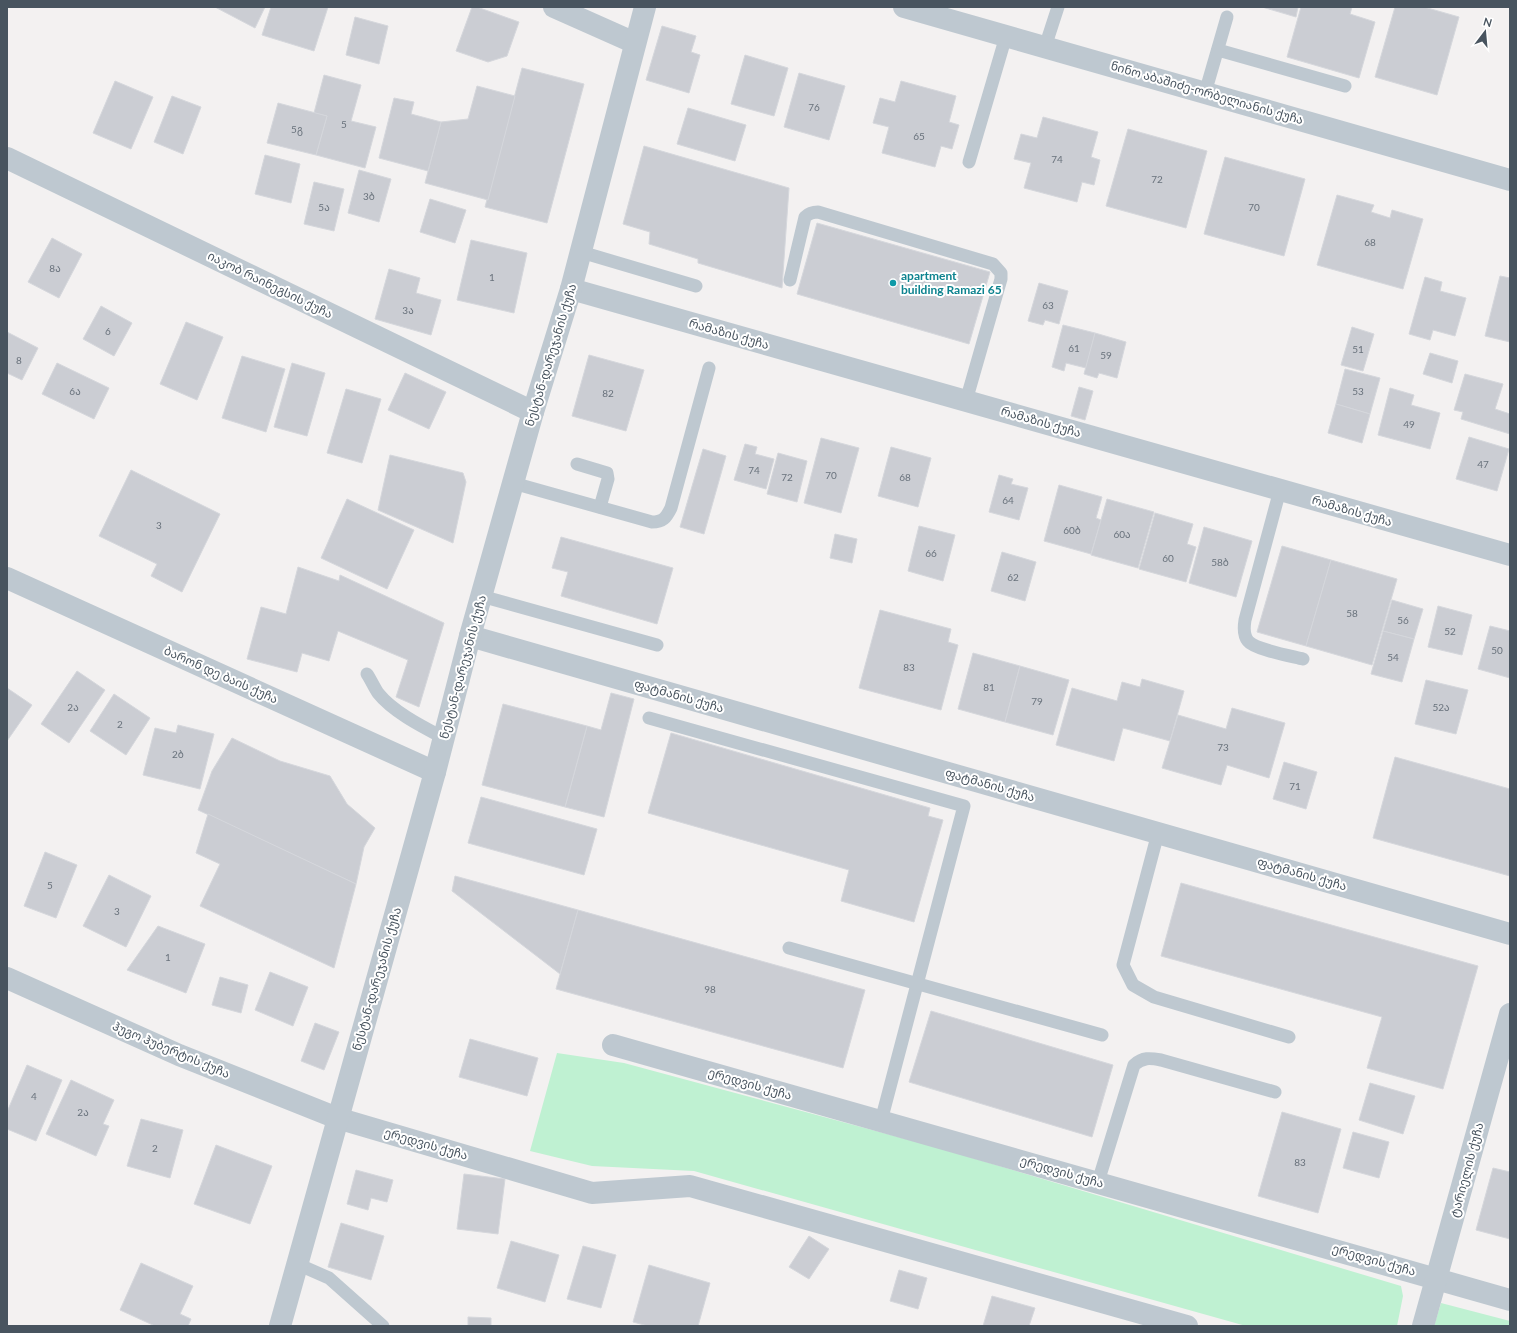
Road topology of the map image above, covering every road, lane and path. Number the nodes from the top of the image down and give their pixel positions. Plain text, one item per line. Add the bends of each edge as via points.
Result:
1 (554, 7) edge
2 (645, 7) edge
3 (904, 7) edge
4 (1058, 7) edge
5 (1227, 17) dead end
6 (1006, 36) junction
7 (635, 43) junction
8 (1045, 47) junction
9 (1218, 50) junction
10 (1345, 86) dead end
11 (1205, 93) junction
12 (7, 158) edge
13 (969, 162) dead end
14 (1510, 180) edge
15 (581, 252) junction
16 (790, 280) dead end
17 (696, 286) dead end
18 (571, 289) junction
19 (709, 368) dead end
20 (966, 401) junction
21 (533, 412) junction
22 (577, 464) dead end
23 (513, 483) junction
24 (1280, 490) junction
25 (600, 507) junction
26 (1510, 555) edge
27 (7, 578) edge
28 (482, 596) junction
29 (470, 636) junction
30 (657, 645) dead end
31 (1303, 659) dead end
32 (367, 674) dead end
33 (649, 718) dead end
34 (444, 738) junction
35 (436, 772) junction
36 (1158, 833) junction
37 (1510, 934) edge
38 (789, 948) dead end
39 (7, 978) edge
40 (917, 983) junction
41 (1510, 1014) edge
42 (1102, 1035) dead end
43 (1289, 1037) dead end
44 (613, 1045) dead end
45 (1275, 1092) dead end
46 (337, 1118) junction
47 (881, 1121) junction
48 (1098, 1182) junction
49 (297, 1264) junction
50 (1437, 1278) junction
51 (1510, 1300) edge
52 (381, 1325) edge
53 (280, 1326) edge
54 (1187, 1326) edge
55 (1423, 1326) edge

1 - 7 street
2 - 7 street, ნესტან-დარეჯანის ქუჩა
3 - 6 street, ნინო აბაშიძე-ორბელიანის ქუჩა
4 - 8 lane
5 - 9 lane
6 - 8 street, ნინო აბაშიძე-ორბელიანის ქუჩა
6 - 13 lane
7 - 15 street, ნესტან-დარეჯანის ქუჩა
8 - 11 street, ნინო აბაშიძე-ორბელიანის ქუჩა
9 - 10 lane
9 - 11 lane
11 - 14 street, ნინო აბაშიძე-ორბელიანის ქუჩა
12 - 21 street, იაკობ რაინეგსის ქუჩა
15 - 17 lane
15 - 18 street, ნესტან-დარეჯანის ქუჩა
16 - 20 lane via 806,217 813,212 993,264 1001,273 1001,279
18 - 20 street, რამაზის ქუჩა
18 - 21 street, ნესტან-დარეჯანის ქუჩა
19 - 25 lane via 667,517 660,522 652,522
20 - 24 street, რამაზის ქუჩა
21 - 23 street, ნესტან-დარეჯანის ქუჩა
22 - 25 lane via 607,473 608,479
23 - 25 lane
23 - 28 street, ნესტან-დარეჯანის ქუჩა
24 - 26 street, რამაზის ქუჩა
24 - 31 lane via 1244,631 1248,641 1260,648
27 - 35 street, ბარონ დე ბაის ქუჩა
28 - 29 street, ნესტან-დარეჯანის ქუჩა
28 - 30 lane
29 - 34 street, ნესტან-დარეჯანის ქუჩა
29 - 36 street, ფატმანის ქუჩა
32 - 34 lane via 379,694 396,709
33 - 40 lane via 964,806
34 - 35 street, ნესტან-დარეჯანის ქუჩა
35 - 46 street, ნესტან-დარეჯანის ქუჩა
36 - 37 street, ფატმანის ქუჩა
36 - 43 lane via 1123,965 1133,985 1154,997
38 - 40 lane
39 - 46 street, ჰუგო ჰუბერტის ქუჩა via 179,1055
40 - 42 lane
40 - 47 lane
41 - 50 street, ტარიელის ქუჩა
44 - 47 street, ერედვის ქუჩა
45 - 48 lane via 1161,1060 1140,1060 1134,1065
46 - 49 street, ნესტან-დარეჯანის ქუჩა
46 - 54 street, ერედვის ქუჩა via 592,1193 690,1186
47 - 48 street, ერედვის ქუჩა
48 - 50 street, ერედვის ქუჩა
49 - 52 lane via 329,1278
49 - 53 street, ნესტან-დარეჯანის ქუჩა
50 - 51 street, ერედვის ქუჩა
50 - 55 street, ტარიელის ქუჩა

